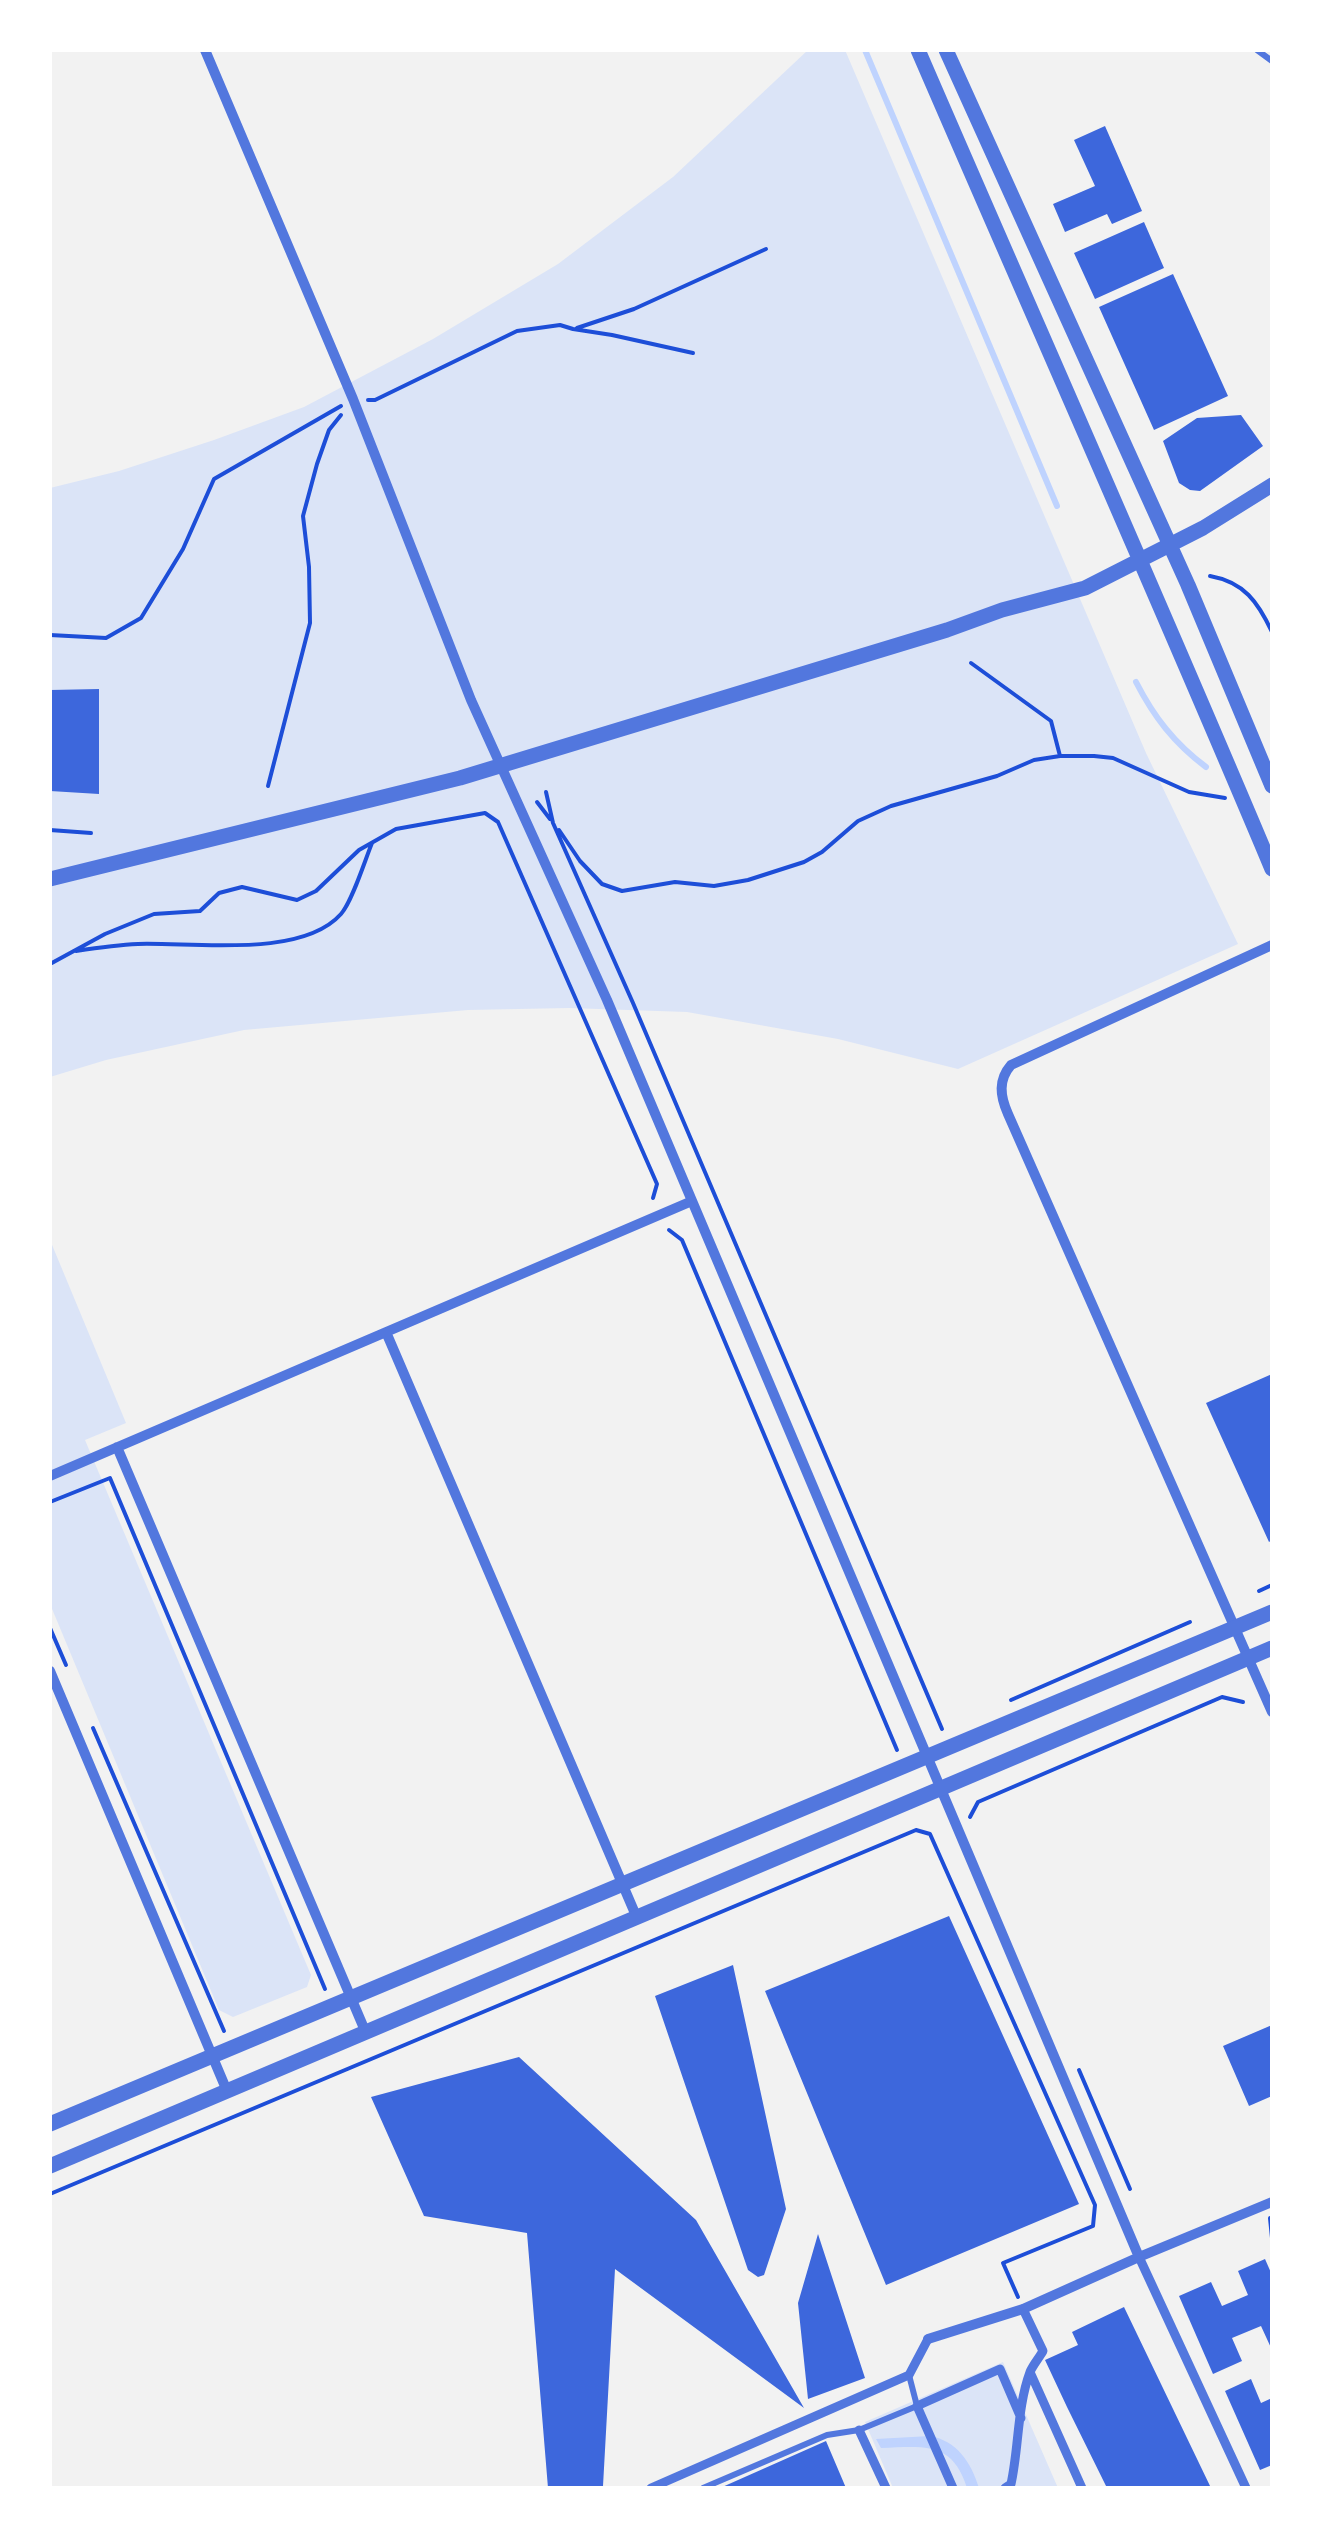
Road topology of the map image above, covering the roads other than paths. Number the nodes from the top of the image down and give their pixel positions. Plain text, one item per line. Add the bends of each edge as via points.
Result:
1 (205, 50) edge
2 (918, 50) edge
3 (946, 50) edge
4 (1257, 50) edge
5 (1272, 61) edge
6 (1272, 485) edge
7 (1170, 546) junction
8 (1141, 561) junction
9 (500, 766) junction
10 (1272, 786) edge
11 (1272, 869) edge
12 (50, 879) edge
13 (1272, 945) edge
14 (692, 1201) junction
15 (386, 1332) junction
16 (117, 1447) junction
17 (50, 1476) edge
18 (1272, 1612) edge
19 (1234, 1629) junction
20 (1272, 1648) edge
21 (1248, 1658) junction
22 (50, 1671) edge
23 (1272, 1712) edge
24 (927, 1757) junction
25 (940, 1789) junction
26 (623, 1883) junction
27 (636, 1918) junction
28 (352, 1998) junction
29 (366, 2033) junction
30 (211, 2057) junction
31 (226, 2091) junction
32 (50, 2124) edge
33 (50, 2166) edge
34 (1272, 2202) edge
35 (1138, 2257) junction
36 (1023, 2308) junction
37 (928, 2339) joint
38 (1030, 2371) junction
39 (909, 2375) junction
40 (918, 2406) junction
41 (1021, 2418) junction
42 (860, 2430) junction
43 (1010, 2487) edge
44 (651, 2488) edge
45 (704, 2488) edge
46 (886, 2488) edge
47 (953, 2488) edge
48 (1082, 2488) edge
49 (1246, 2488) edge

1 - 9 street
2 - 8 street
3 - 7 street
4 - 5 lane
6 - 7 street
7 - 8 street
7 - 10 street
8 - 9 street via 1086,588
8 - 11 street
9 - 12 street
9 - 14 street
13 - 19 street via 1012,1064 1001,1090
14 - 15 street
14 - 24 street
15 - 16 street
15 - 26 street
16 - 17 street
16 - 28 street
18 - 19 street
19 - 21 street
19 - 24 street
20 - 21 street
21 - 23 street
21 - 25 street
22 - 30 street
24 - 25 street
24 - 26 street
25 - 27 street
25 - 35 street
26 - 27 street
26 - 28 street
27 - 29 street
28 - 29 street
28 - 30 street
29 - 31 street
30 - 31 street
30 - 32 street
31 - 33 street
34 - 35 street
35 - 36 street
35 - 49 street
36 - 37 street
36 - 38 street via 1043,2352
37 - 39 street
38 - 41 street
38 - 48 street
39 - 40 lane
39 - 44 street
40 - 41 street via 1000,2369
40 - 42 lane
40 - 47 street
41 - 43 street
42 - 45 lane via 827,2435
42 - 46 street

